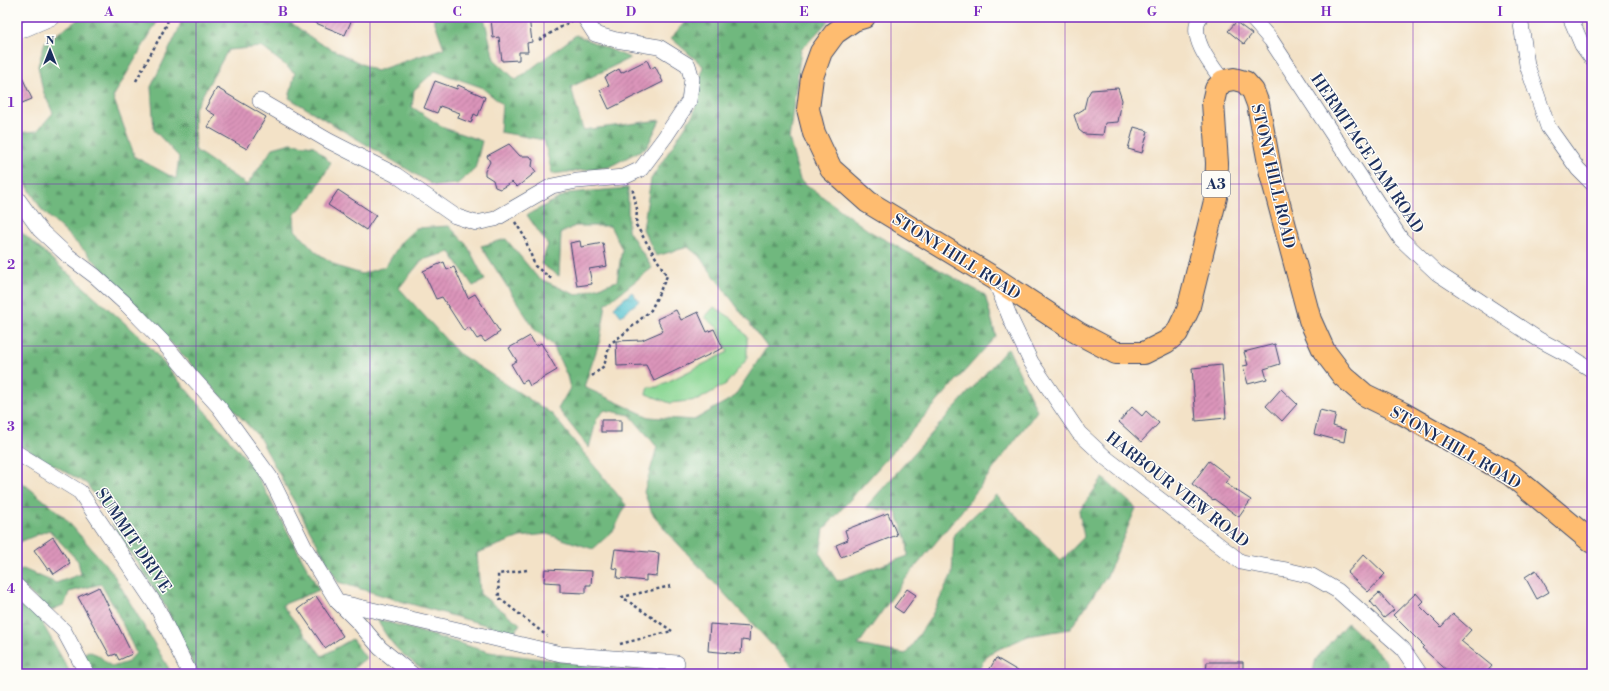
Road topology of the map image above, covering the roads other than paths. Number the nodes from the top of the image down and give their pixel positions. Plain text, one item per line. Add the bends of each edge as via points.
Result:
1 (53, 17) edge
2 (585, 17) edge
3 (864, 17) edge
4 (1200, 17) edge
5 (1251, 17) edge
6 (1520, 17) edge
7 (1570, 17) edge
8 (17, 30) edge
9 (1592, 58) edge
10 (1223, 81) junction
11 (260, 101) dead end
12 (1592, 183) edge
13 (17, 198) edge
14 (994, 278) junction
15 (1592, 370) edge
16 (17, 453) edge
17 (1592, 542) edge
18 (17, 586) edge
19 (337, 601) junction
20 (677, 663) dead end
21 (87, 674) edge
22 (190, 674) edge
23 (412, 674) edge
24 (1420, 674) edge

1 - 8 street
2 - 11 street via 594,34 659,47 688,65 692,79 689,100 641,168 624,178 577,181 552,186 495,219 476,223 455,216 396,175 329,141
3 - 14 main road, STONY HILL ROAD / A3 via 854,20 835,33 821,52 812,77 808,110 814,133 831,169 868,202
4 - 10 street via 1196,24 1196,35 1208,60
5 - 15 street, HERMITAGE DAM ROAD via 1271,40 1401,239 1437,273 1538,339
6 - 12 street via 1527,65 1548,127
7 - 9 street via 1582,44
10 - 14 main road, STONY HILL ROAD / A3 via 1216,89 1214,102 1216,197 1188,310 1177,333 1144,353 1116,353 1078,333
10 - 17 main road, STONY HILL ROAD via 1234,79 1245,82 1253,91 1258,104 1271,174 1310,320 1324,351 1343,376 1365,395 1510,474
13 - 19 street via 40,230 127,305 219,407 270,477 305,548
14 - 24 street, HARBOUR VIEW ROAD via 1031,362 1079,433 1100,453 1241,562 1312,576 1338,591 1403,649
16 - 22 street, SUMMIT DRIVE via 80,492 157,607
18 - 21 street via 64,631
19 - 20 street via 561,654
19 - 23 street via 380,648

